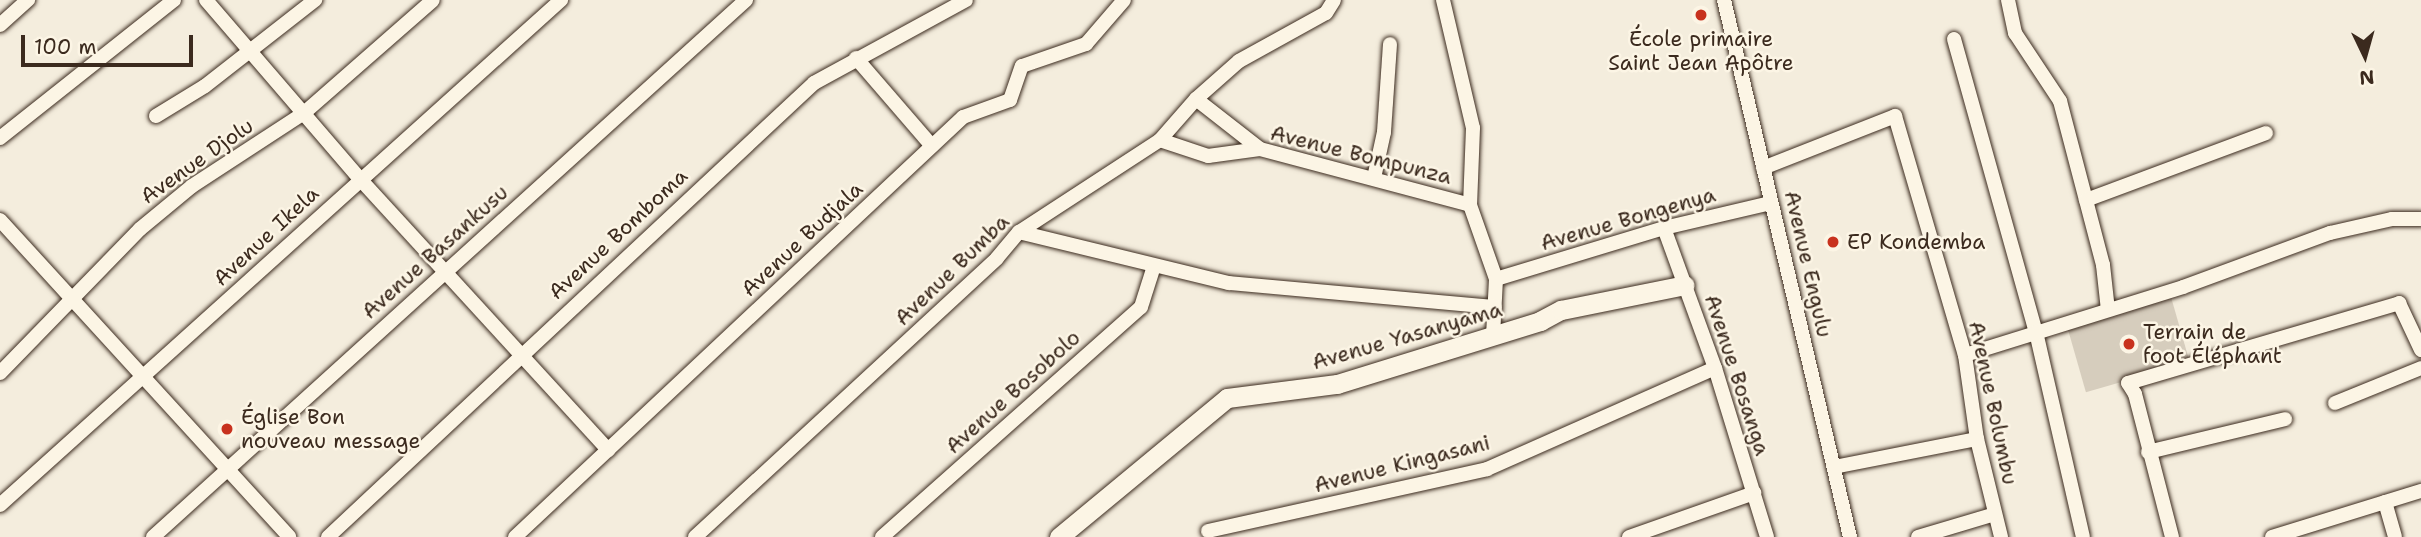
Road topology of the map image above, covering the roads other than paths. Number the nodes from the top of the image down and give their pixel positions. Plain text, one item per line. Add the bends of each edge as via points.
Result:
1 (27, 0) edge
2 (174, 0) edge
3 (206, 0) edge
4 (315, 0) edge
5 (433, 0) edge
6 (561, 0) edge
7 (746, 0) edge
8 (966, 0) edge
9 (1124, 0) edge
10 (1334, 0) edge
11 (1443, 0) edge
12 (1724, 0) edge
13 (2008, 0) edge
14 (0, 25) edge
15 (1954, 39) dead end
16 (1390, 44) dead end
17 (249, 51) junction
18 (856, 58) junction
19 (1196, 99) junction
20 (304, 113) junction
21 (156, 116) dead end
22 (2266, 133) dead end
23 (0, 138) edge
24 (1160, 140) junction
25 (932, 146) junction
26 (1260, 149) junction
27 (1763, 168) junction
28 (359, 178) junction
29 (1374, 178) junction
30 (2086, 200) junction
31 (1771, 202) junction
32 (1470, 205) junction
33 (2421, 219) edge
34 (0, 220) edge
35 (1664, 228) junction
36 (1019, 232) junction
37 (1154, 266) junction
38 (447, 269) junction
39 (1496, 279) junction
40 (1685, 285) junction
41 (73, 301) junction
42 (1495, 307) junction
43 (2108, 310) junction
44 (2036, 332) junction
45 (1493, 336) junction
46 (2421, 349) edge
47 (520, 355) junction
48 (1965, 355) junction
49 (1715, 368) junction
50 (2421, 368) edge
51 (0, 373) edge
52 (142, 377) junction
53 (2335, 403) dead end
54 (2285, 419) dead end
55 (1977, 439) junction
56 (608, 450) junction
57 (2148, 452) junction
58 (1834, 467) junction
59 (228, 469) junction
60 (2421, 491) edge
61 (1754, 494) junction
62 (2385, 502) junction
63 (0, 505) edge
64 (1995, 514) junction
65 (1208, 531) dead end
66 (153, 537) edge
67 (289, 537) edge
68 (328, 537) edge
69 (515, 537) edge
70 (695, 537) edge
71 (882, 537) edge
72 (1059, 537) edge
73 (1629, 537) edge
74 (1767, 537) edge
75 (1850, 537) edge
76 (1918, 537) edge
77 (2001, 537) edge
78 (2083, 537) edge
79 (2172, 537) edge
80 (2272, 537) edge
81 (2395, 537) edge

1 - 14 street
2 - 23 street
3 - 17 street
4 - 17 street
5 - 20 street, Avenue Djolu
6 - 28 street, Avenue Ikela
7 - 38 street, Avenue Basankusu
8 - 18 street, Avenue Bomboma
9 - 25 street, Avenue Budjala via 1086,44 1022,66 1010,100 963,117
10 - 19 street, Avenue Bumba via 1326,13 1239,61
11 - 32 street via 1473,128
12 - 27 street, Avenue Engulu
13 - 30 street via 2015,33 2060,101
15 - 44 street
16 - 29 street via 1384,132
17 - 20 street
17 - 21 street
18 - 25 street
18 - 47 street, Avenue Bomboma via 814,83
19 - 24 street, Avenue Bumba
19 - 26 street
20 - 28 street
20 - 41 street, Avenue Djolu via 182,195 140,229
22 - 30 street
24 - 26 street, Avenue Bompunza via 1209,156
24 - 36 street, Avenue Bumba
25 - 56 street, Avenue Budjala
26 - 29 street, Avenue Bompunza
27 - 31 street, Avenue Engulu
27 - 48 street, Avenue Bolumbu via 1895,116
28 - 38 street
28 - 52 street, Avenue Ikela
29 - 32 street, Avenue Bompunza
30 - 43 street via 2103,265
31 - 35 street, Avenue Bongenya
31 - 58 street, Avenue Engulu
32 - 39 street
33 - 43 street via 2392,219 2330,233
34 - 41 street
35 - 39 street, Avenue Bongenya
35 - 40 street, Avenue Bosanga
36 - 37 street
36 - 70 street, Avenue Bumba via 998,258
37 - 42 street via 1228,283
37 - 71 street, Avenue Bosobolo via 1142,307
38 - 47 street
38 - 59 street, Avenue Basankusu
39 - 42 street
40 - 45 street, Avenue Yasanyama via 1561,310
40 - 49 street, Avenue Bosanga
41 - 51 street, Avenue Djolu
41 - 52 street
42 - 45 street
43 - 44 street
44 - 48 street
44 - 78 street
45 - 72 street, Avenue Yasanyama via 1337,384 1227,398
46 - 57 street via 2399,303 2128,383 2135,394
47 - 56 street
47 - 68 street, Avenue Bomboma
48 - 55 street, Avenue Bolumbu
49 - 61 street, Avenue Bosanga
49 - 65 street, Avenue Kingasani via 1486,469
50 - 53 street
52 - 59 street
52 - 63 street, Avenue Ikela
54 - 57 street
55 - 58 street
55 - 64 street, Avenue Bolumbu
56 - 69 street, Avenue Budjala
57 - 79 street
58 - 75 street, Avenue Engulu
59 - 66 street, Avenue Basankusu
59 - 67 street
60 - 62 street
61 - 73 street
61 - 74 street, Avenue Bosanga
62 - 80 street
62 - 81 street
64 - 76 street
64 - 77 street, Avenue Bolumbu

